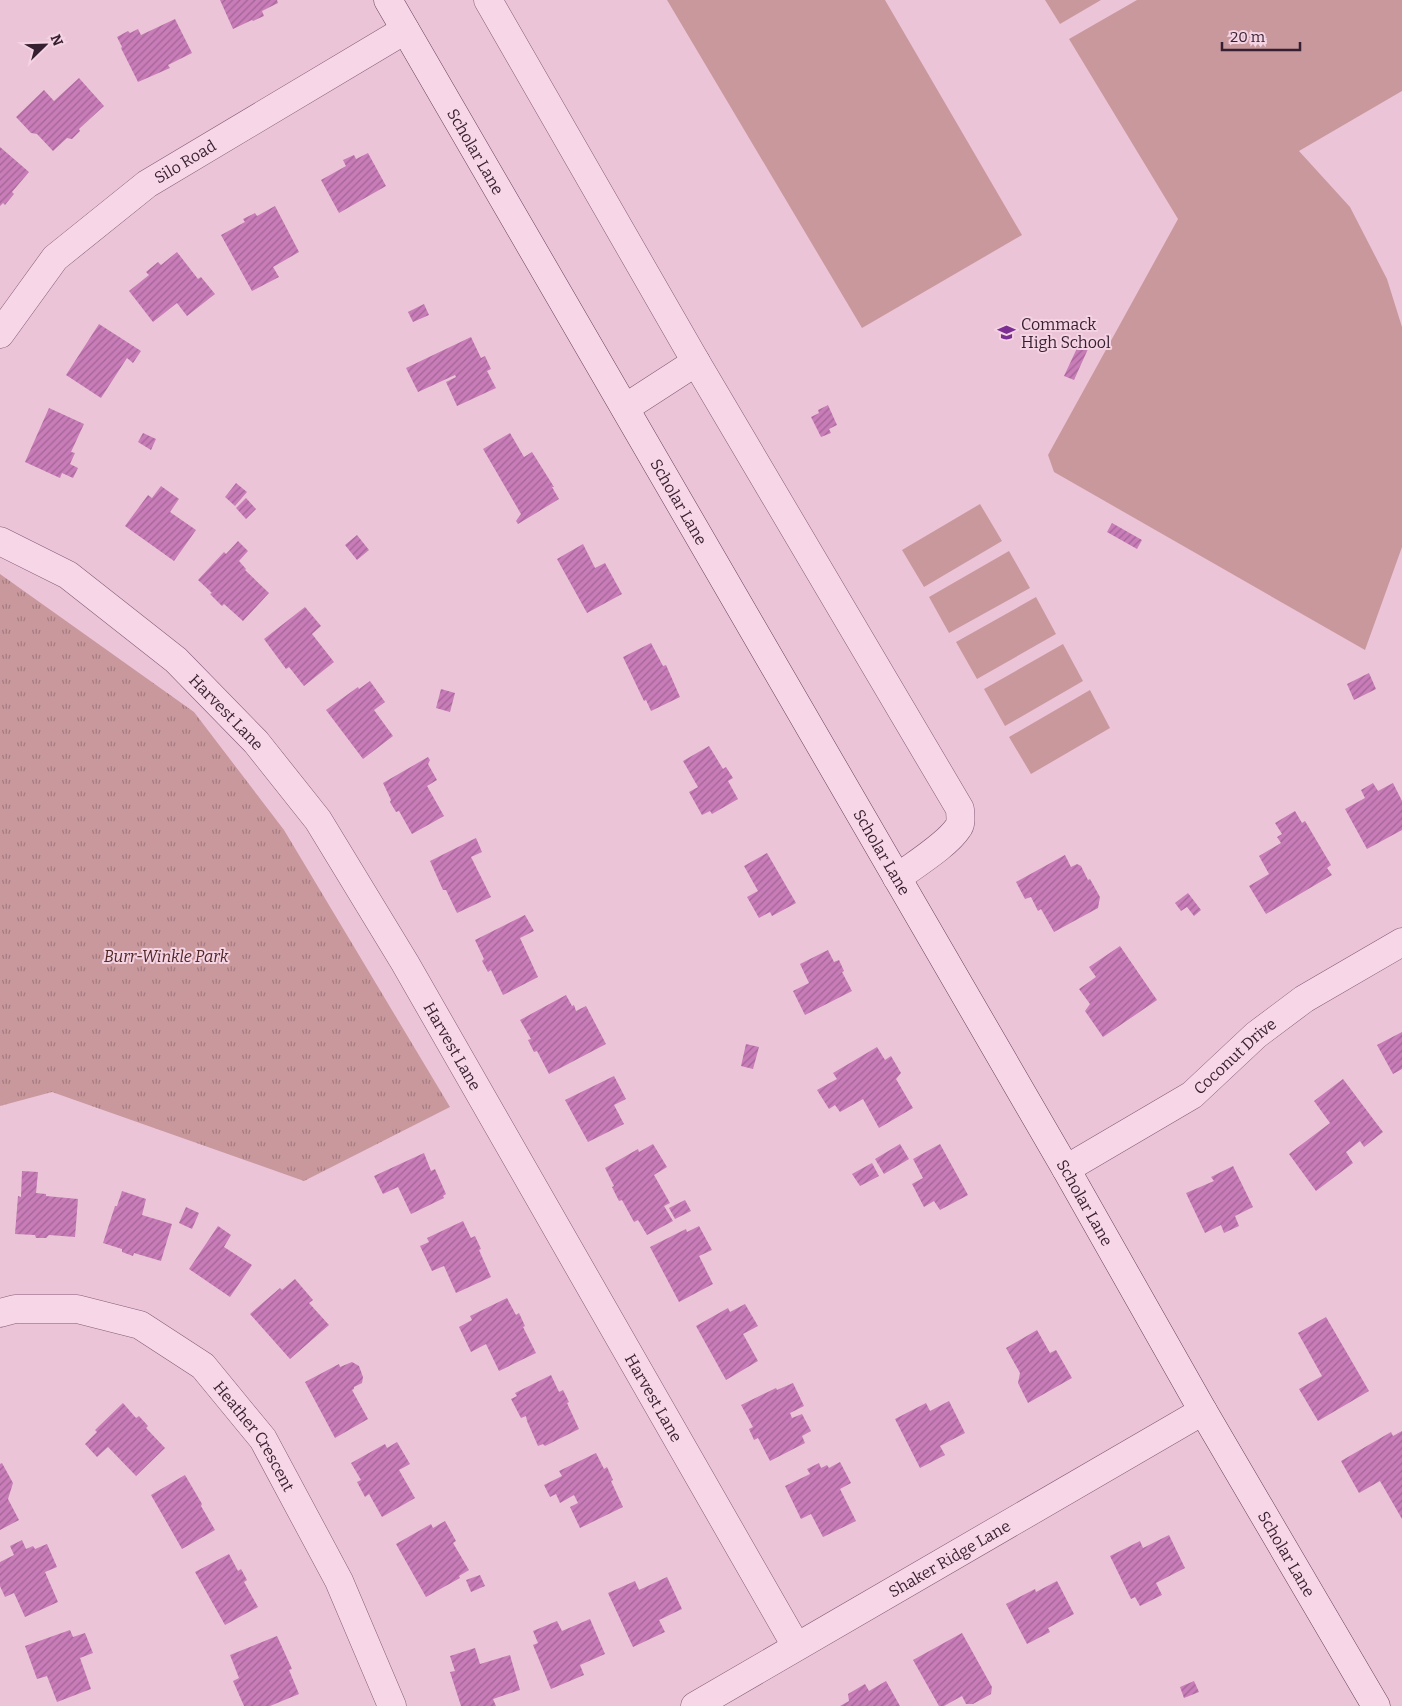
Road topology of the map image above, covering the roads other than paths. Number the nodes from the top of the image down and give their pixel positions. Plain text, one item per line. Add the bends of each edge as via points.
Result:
1 (388, 0) edge
2 (488, 0) edge
3 (405, 30) junction
4 (0, 334) edge
5 (696, 362) junction
6 (624, 408) junction
7 (0, 541) edge
8 (897, 878) junction
9 (1402, 942) edge
10 (1066, 1169) junction
11 (0, 1313) edge
12 (1204, 1411) junction
13 (796, 1646) junction
14 (392, 1706) edge
15 (695, 1706) edge
16 (1376, 1706) edge

1 - 3 street, Scholar Lane
2 - 5 street
3 - 4 street, Silo Road via 147,184 55,258
3 - 6 street, Scholar Lane
5 - 6 street
5 - 8 street via 960,809 959,827 945,842
6 - 8 street, Scholar Lane
7 - 13 street, Harvest Lane via 68,575 176,660 256,742 318,820 410,971
8 - 10 street, Scholar Lane
9 - 10 street, Coconut Drive via 1304,999 1256,1035 1192,1095
10 - 12 street, Scholar Lane
11 - 14 street, Heather Crescent via 15,1309 77,1309 140,1325 204,1366 263,1439 339,1581
12 - 13 street, Shaker Ridge Lane
12 - 16 street, Scholar Lane
13 - 15 street, Shaker Ridge Lane

